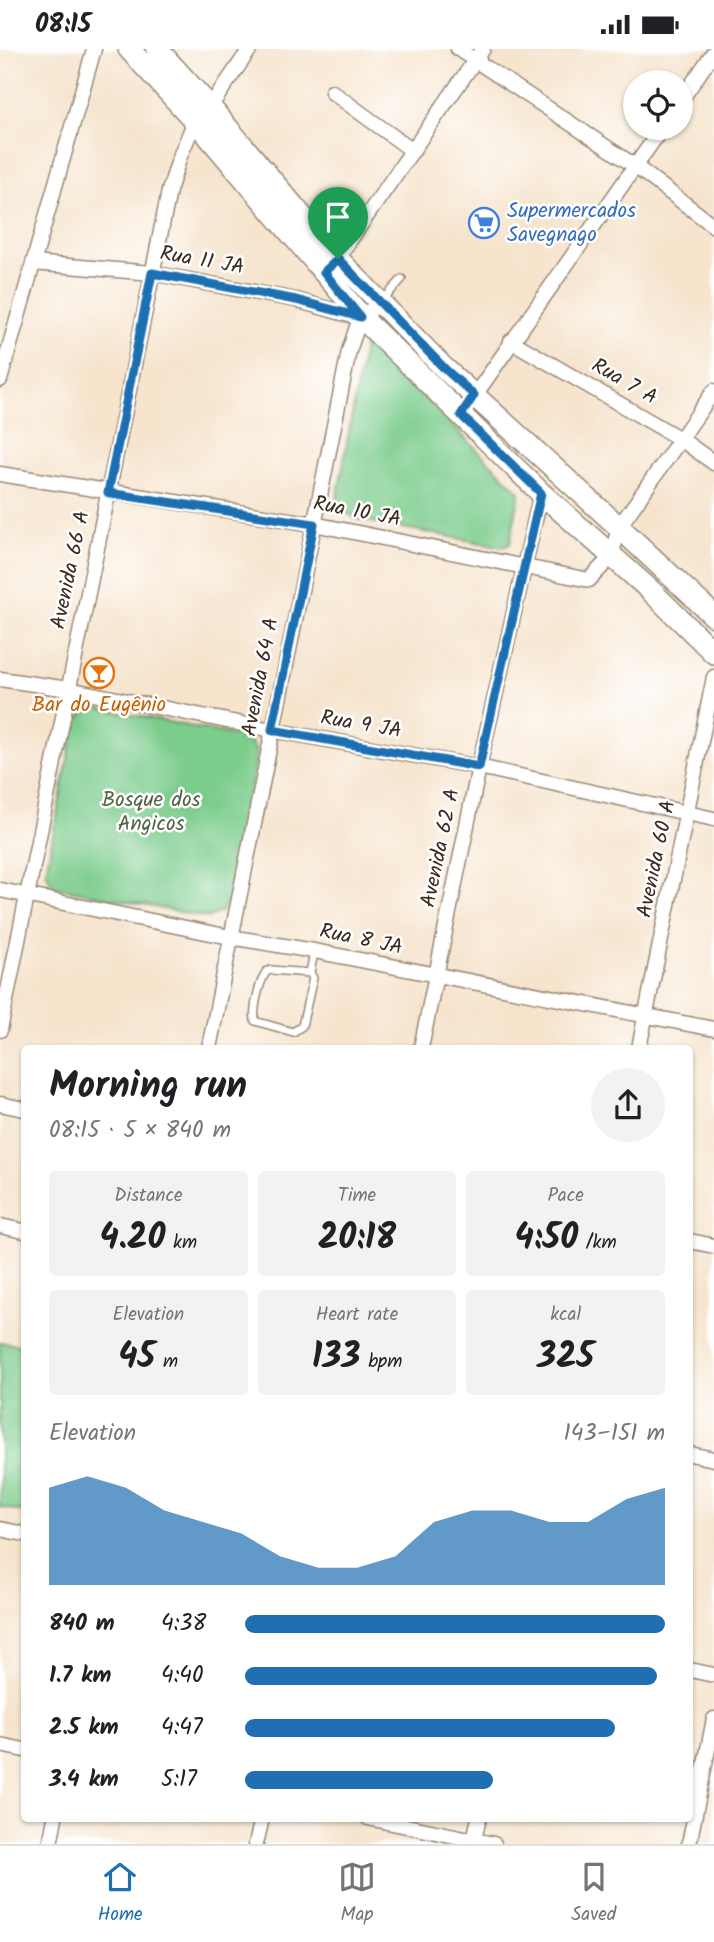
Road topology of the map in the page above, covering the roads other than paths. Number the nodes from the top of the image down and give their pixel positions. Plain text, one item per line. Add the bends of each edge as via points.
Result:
1 (94, 49) edge
2 (129, 49) edge
3 (157, 49) edge
4 (250, 49) edge
5 (458, 49) edge
6 (714, 52) edge
7 (479, 55) edge
8 (693, 83) edge
9 (332, 92) dead end
10 (202, 114) junction
11 (653, 140) edge
12 (413, 151) junction
13 (635, 166) junction
14 (714, 226) edge
15 (33, 263) junction
16 (331, 265) junction
17 (152, 273) junction
18 (402, 279) dead end
19 (382, 302) junction
20 (360, 317) junction
21 (511, 341) junction
22 (0, 380) edge
23 (714, 391) edge
24 (474, 395) junction
25 (461, 415) junction
26 (682, 440) junction
27 (714, 463) edge
28 (0, 474) edge
29 (108, 493) junction
30 (541, 493) junction
31 (314, 524) junction
32 (620, 527) junction
33 (611, 557) junction
34 (522, 567) junction
35 (714, 616) edge
36 (714, 653) edge
37 (714, 677) edge
38 (0, 679) edge
39 (68, 689) junction
40 (272, 730) junction
41 (479, 767) junction
42 (688, 813) junction
43 (714, 819) edge
44 (0, 890) edge
45 (27, 895) junction
46 (230, 937) junction
47 (314, 951) junction
48 (310, 973) junction
49 (436, 977) junction
50 (646, 1016) junction
51 (714, 1029) edge
52 (0, 1030) edge
53 (210, 1045) edge
54 (422, 1045) edge
55 (640, 1045) edge
56 (0, 1104) edge
57 (21, 1108) edge
58 (0, 1226) edge
59 (21, 1230) edge
60 (693, 1242) edge
61 (714, 1246) edge
62 (693, 1455) edge
63 (714, 1459) edge
64 (0, 1529) edge
65 (21, 1533) edge
66 (693, 1670) edge
67 (714, 1675) edge
68 (714, 1719) edge
69 (0, 1745) edge
70 (21, 1749) edge
71 (54, 1822) edge
72 (261, 1822) edge
73 (386, 1822) edge
74 (478, 1822) edge
75 (474, 1842) edge
76 (50, 1844) edge
77 (256, 1844) edge
78 (494, 1844) edge
79 (689, 1844) edge

1 - 15 street
2 - 10 main road
3 - 10 main road
4 - 10 street, Avenida 66 A
5 - 7 street
6 - 8 street
7 - 12 street
7 - 13 street
9 - 12 street
10 - 16 main road
10 - 17 street, Avenida 66 A via 180,156
11 - 13 street
12 - 16 street
13 - 14 street
13 - 21 street
15 - 17 street, Rua 11 JA
15 - 22 street
16 - 19 main road
16 - 20 main road
17 - 20 street, Rua 11 JA
17 - 29 street, Avenida 66 A
18 - 19 lane
19 - 20 street
19 - 24 main road
20 - 25 main road
20 - 31 street, Avenida 64 A
21 - 24 street
21 - 26 street, Rua 7 A
23 - 26 street
24 - 25 street
24 - 32 main road
25 - 30 main road
26 - 27 street, Rua 7 A
26 - 32 street
28 - 29 street, Rua 10 JA
29 - 31 street, Rua 10 JA
29 - 39 street, Avenida 66 A
30 - 33 main road
30 - 34 street, Avenida 62 A
31 - 34 street, Rua 10 JA
31 - 40 street, Avenida 64 A
32 - 33 street
32 - 35 main road
33 - 34 street, Rua 10 JA via 589,580
33 - 36 main road
34 - 41 street, Avenida 62 A
37 - 42 street, Avenida 60 A
38 - 39 street, Rua 9 JA
39 - 40 street, Rua 9 JA
39 - 45 street, Avenida 66 A
40 - 41 street, Rua 9 JA
40 - 46 street, Avenida 64 A
41 - 42 street, Rua 9 JA
41 - 49 street, Avenida 62 A
42 - 43 street, Rua 9 JA
42 - 50 street, Avenida 60 A
44 - 45 street, Rua 8 JA
45 - 46 street, Rua 8 JA
45 - 52 street, Avenida 66 A
46 - 47 street, Rua 8 JA
46 - 53 street, Avenida 64 A
47 - 48 lane
47 - 49 street, Rua 8 JA
48 - 48 lane via 313,978 299,1030 255,1021 266,972
49 - 50 street, Rua 8 JA
49 - 54 street, Avenida 62 A
50 - 51 street, Rua 8 JA
50 - 55 street, Avenida 60 A
56 - 57 street
58 - 59 street
60 - 61 street
62 - 63 street
64 - 65 street
66 - 67 street
68 - 79 street
69 - 70 street
71 - 76 street
72 - 77 street
73 - 75 street
74 - 75 street
75 - 78 street

